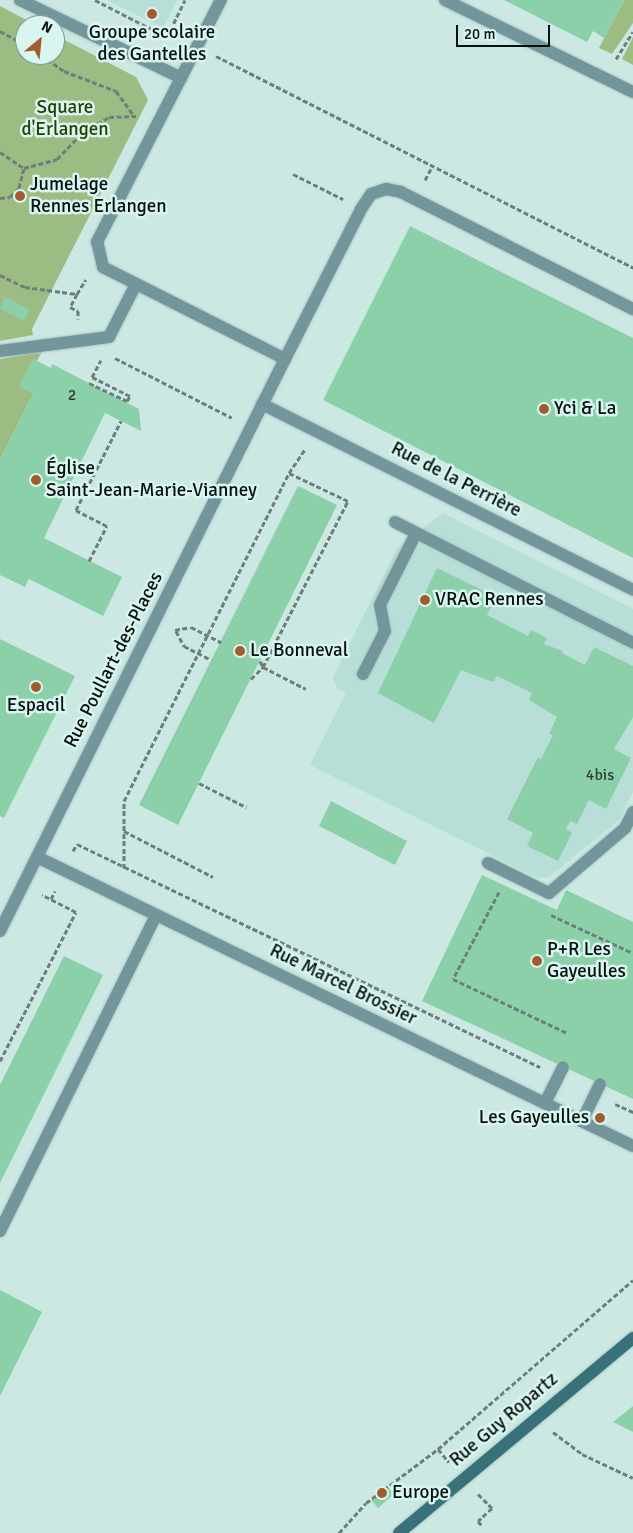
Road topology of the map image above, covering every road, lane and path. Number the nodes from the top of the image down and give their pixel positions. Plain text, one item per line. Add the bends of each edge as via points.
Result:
1 (20, 0) edge
2 (95, 0) edge
3 (185, 0) edge
4 (221, 0) edge
5 (445, 0) edge
6 (0, 31) edge
7 (633, 32) edge
8 (15, 39) edge
9 (194, 52) junction
10 (55, 65) edge
11 (181, 78) junction
12 (606, 79) junction
13 (633, 92) edge
14 (133, 114) junction
15 (156, 127) junction
16 (0, 152) edge
17 (24, 168) junction
18 (293, 174) dead end
19 (0, 198) edge
20 (361, 208) junction
21 (103, 267) junction
22 (633, 268) edge
23 (0, 275) edge
24 (136, 284) junction
25 (77, 294) junction
26 (633, 309) edge
27 (79, 340) junction
28 (0, 350) edge
29 (113, 357) dead end
30 (285, 359) junction
31 (90, 384) dead end
32 (262, 404) junction
33 (121, 421) dead end
34 (251, 427) junction
35 (300, 458) dead end
36 (290, 473) junction
37 (395, 522) dead end
38 (416, 533) junction
39 (89, 561) dead end
40 (633, 590) edge
41 (207, 635) junction
42 (220, 642) dead end
43 (633, 643) edge
44 (198, 652) junction
45 (211, 660) dead end
46 (260, 661) dead end
47 (262, 667) junction
48 (364, 674) dead end
49 (251, 679) dead end
50 (306, 689) dead end
51 (199, 783) dead end
52 (246, 807) dead end
53 (633, 812) edge
54 (124, 831) junction
55 (77, 844) dead end
56 (37, 857) junction
57 (488, 863) dead end
58 (124, 868) junction
59 (213, 876) dead end
60 (509, 895) dead end
61 (48, 898) dead end
62 (544, 912) dead end
63 (156, 915) junction
64 (0, 931) edge
65 (633, 953) edge
66 (567, 1033) dead end
67 (0, 1061) edge
68 (561, 1072) joint
69 (598, 1089) joint
70 (545, 1103) junction
71 (633, 1112) edge
72 (582, 1121) junction
73 (633, 1146) edge
74 (0, 1231) edge
75 (633, 1280) edge
76 (633, 1338) edge
77 (535, 1418) junction
78 (633, 1478) edge
79 (339, 1533) edge
80 (399, 1533) edge

1 - 11 street
2 - 3 path via 167,37
4 - 9 street
5 - 12 street
6 - 8 path
7 - 12 path
9 - 11 street
9 - 22 path via 211,53
10 - 14 path via 116,91
11 - 15 street
12 - 13 street
14 - 15 path
14 - 17 path via 109,117 84,131 57,159
15 - 21 street via 97,242
16 - 17 path
17 - 19 path via 19,188 10,197
18 - 20 path
20 - 26 street, Rue Poullart-des-Places via 371,194 386,189 401,192
20 - 30 street, Rue Poullart-des-Places
21 - 24 street
21 - 25 path via 85,280
23 - 25 path via 25,286
24 - 27 street via 109,336
24 - 30 street
25 - 27 path via 70,307 78,311
27 - 28 street
27 - 31 path via 105,353 92,377 130,396 128,401
29 - 34 path
30 - 32 street, Rue Poullart-des-Places
32 - 34 street, Rue Poullart-des-Places
32 - 40 street, Rue de la Perrière
33 - 39 path via 76,510 106,526
34 - 56 street, Rue Poullart-des-Places
35 - 36 path
36 - 41 path
36 - 47 path via 348,501
37 - 38 street
38 - 43 street
38 - 48 street via 380,605 385,631
41 - 42 path
41 - 44 path
41 - 44 path via 191,627 175,630 184,646
44 - 45 path
44 - 54 path via 124,801
46 - 47 path
47 - 49 path
47 - 50 path
51 - 52 path
53 - 57 street via 625,828 549,893
54 - 58 path
54 - 59 path
55 - 58 path
56 - 63 street, Rue Marcel Brossier
56 - 64 street, Rue Poullart-des-Places
58 - 68 path
60 - 66 path via 500,891 453,980
61 - 67 path via 76,912
62 - 65 path
63 - 70 street, Rue Marcel Brossier
63 - 74 street
68 - 70 street
69 - 71 path
69 - 72 street
70 - 72 street, Rue Marcel Brossier
72 - 73 street, Rue Marcel Brossier
75 - 79 path via 438,1449 366,1503
76 - 77 street, Rue Guy Ropartz
77 - 78 path via 582,1454
77 - 80 street, Rue Guy Ropartz

